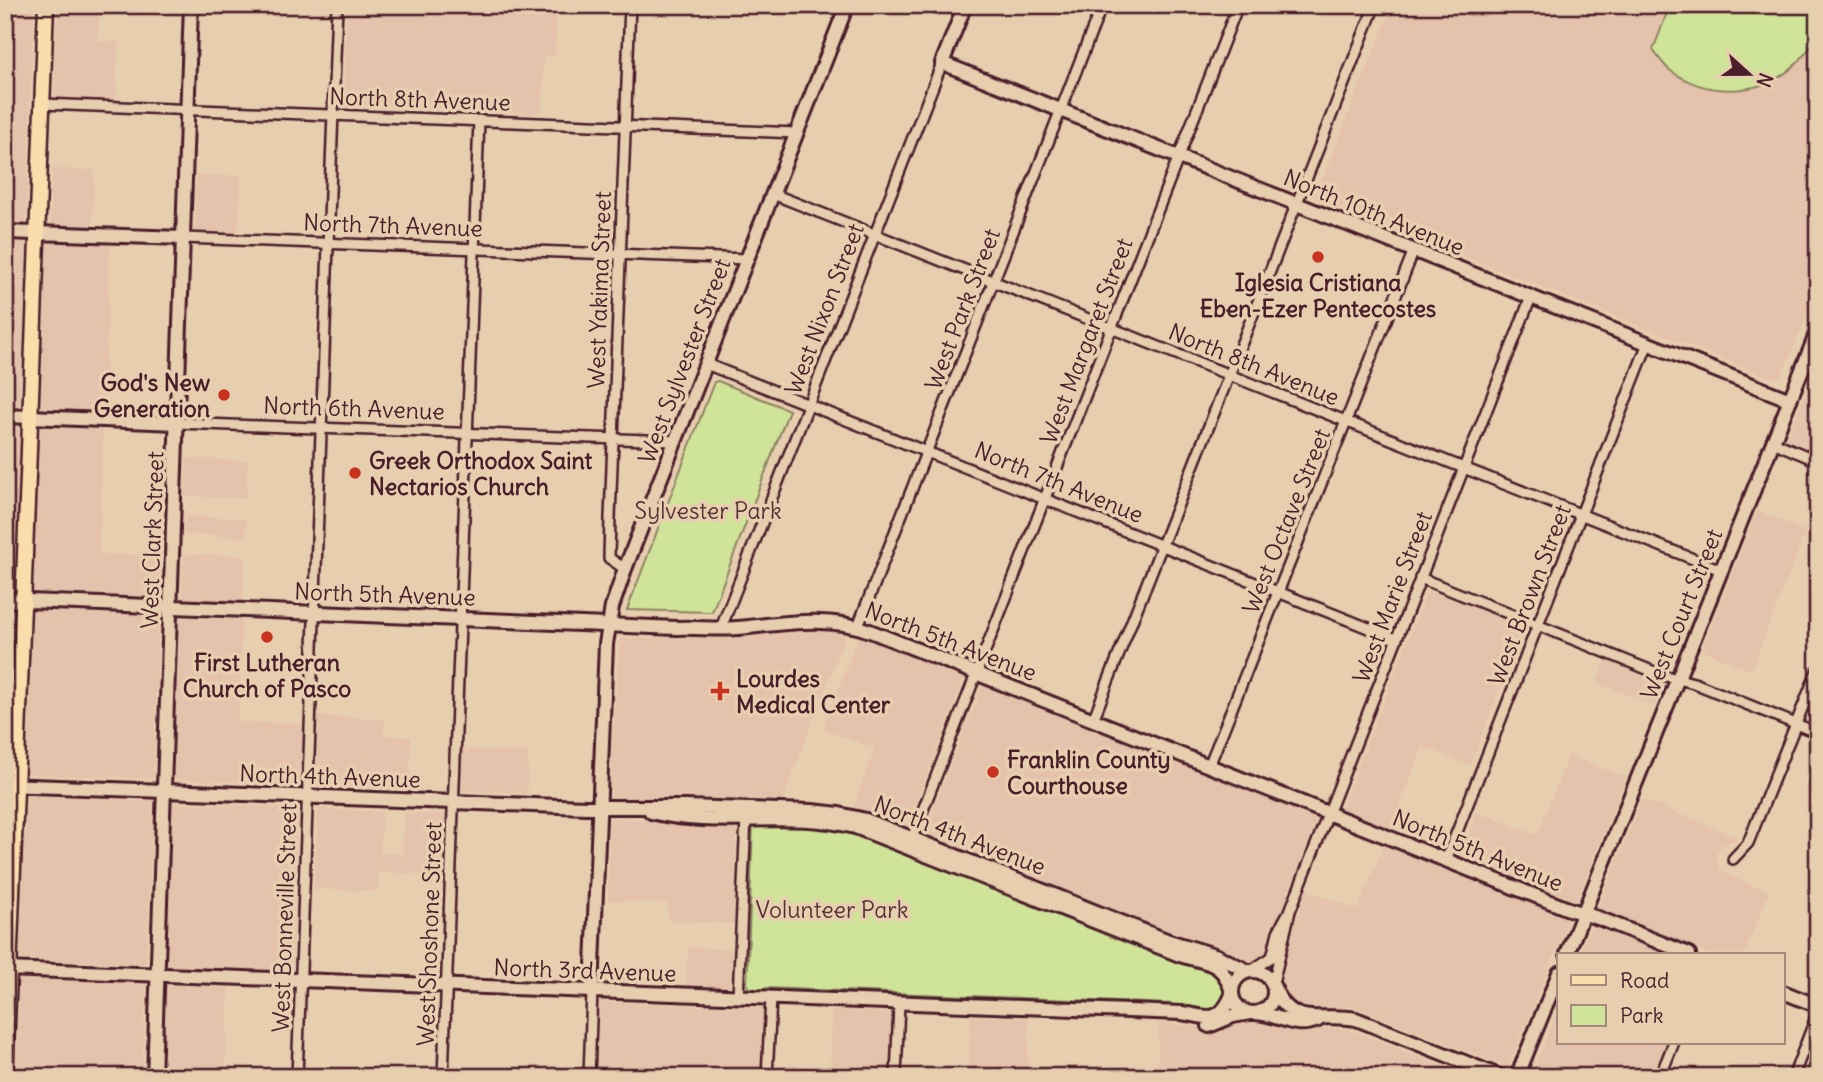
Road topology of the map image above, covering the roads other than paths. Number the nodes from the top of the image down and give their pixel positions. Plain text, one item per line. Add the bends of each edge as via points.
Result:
1 (46, 5) edge
2 (191, 5) edge
3 (337, 5) edge
4 (630, 5) edge
5 (847, 5) edge
6 (965, 5) edge
7 (1102, 5) edge
8 (1238, 5) edge
9 (1375, 5) edge
10 (942, 63) junction
11 (42, 104) junction
12 (188, 109) junction
13 (1061, 110) junction
14 (333, 115) junction
15 (479, 121) junction
16 (625, 126) junction
17 (797, 133) junction
18 (1179, 157) junction
19 (773, 194) junction
20 (1297, 203) junction
21 (5, 232) edge
22 (38, 233) junction
23 (875, 235) junction
24 (183, 239) junction
25 (328, 244) junction
26 (474, 249) junction
27 (1414, 250) junction
28 (620, 255) junction
29 (747, 259) junction
30 (993, 281) junction
31 (1531, 297) junction
32 (1111, 328) junction
33 (1817, 333) edge
34 (1648, 343) junction
35 (705, 364) junction
36 (1229, 375) junction
37 (1790, 400) junction
38 (808, 405) junction
39 (5, 416) edge
40 (31, 417) junction
41 (1346, 421) junction
42 (177, 423) junction
43 (321, 428) junction
44 (467, 433) junction
45 (612, 438) junction
46 (676, 441) junction
47 (1773, 442) junction
48 (926, 452) junction
49 (1818, 461) edge
50 (1464, 468) junction
51 (1045, 499) junction
52 (1581, 514) junction
53 (1162, 545) junction
54 (625, 569) junction
55 (1721, 570) junction
56 (1420, 578) junction
57 (1278, 592) junction
58 (5, 600) edge
59 (24, 601) junction
60 (170, 607) junction
61 (314, 612) junction
62 (460, 618) junction
63 (608, 624) junction
64 (1538, 625) junction
65 (858, 626) junction
66 (721, 628) junction
67 (1396, 639) junction
68 (1818, 668) edge
69 (976, 673) junction
70 (1678, 679) junction
71 (1093, 720) junction
72 (1795, 724) junction
73 (1818, 733) edge
74 (1209, 766) junction
75 (11, 785) edge
76 (165, 791) junction
77 (308, 797) junction
78 (454, 802) junction
79 (599, 807) junction
80 (1328, 813) junction
81 (746, 814) junction
82 (910, 843) junction
83 (1733, 859) dead end
84 (1446, 860) junction
85 (1290, 911) junction
86 (1583, 914) junction
87 (1566, 953) edge
88 (1686, 953) edge
89 (8, 969) edge
90 (1250, 971) junction
91 (158, 974) junction
92 (1557, 978) edge
93 (301, 980) junction
94 (1273, 985) junction
95 (447, 986) junction
96 (592, 991) junction
97 (1784, 992) edge
98 (1232, 994) junction
99 (738, 997) junction
100 (771, 998) junction
101 (899, 1003) junction
102 (1818, 1006) edge
103 (1818, 1012) edge
104 (1158, 1013) junction
105 (1252, 1013) junction
106 (1321, 1019) junction
107 (1673, 1044) edge
108 (5, 1077) edge
109 (154, 1077) edge
110 (297, 1077) edge
111 (443, 1077) edge
112 (589, 1077) edge
113 (767, 1077) edge
114 (896, 1077) edge
115 (1502, 1077) edge
116 (1517, 1077) edge
117 (1660, 1077) edge
118 (1793, 1077) edge

1 - 11 main road
2 - 12 street, West Clark Street
3 - 14 street, West Bonneville Street
4 - 16 street, West Yakima Street
5 - 17 street, West Sylvester Street
6 - 10 street, West Nixon Street
7 - 13 street, West Park Street
8 - 18 street, West Margaret Street
9 - 20 street
10 - 13 street, North 10th Avenue
10 - 23 street, West Nixon Street
11 - 12 street, North 8th Avenue
11 - 22 main road
12 - 14 street, North 8th Avenue
12 - 24 street, West Clark Street
13 - 18 street, North 10th Avenue
13 - 30 street, West Park Street
14 - 15 street, North 8th Avenue
14 - 25 street, West Bonneville Street
15 - 16 street, North 8th Avenue
15 - 26 street, West Shoshone Street
16 - 17 street, North 8th Avenue
16 - 28 street, West Yakima Street
17 - 19 street, West Sylvester Street
18 - 20 street, North 10th Avenue
18 - 32 street, West Margaret Street
19 - 23 street, North 8th Avenue
19 - 29 street, West Sylvester Street
20 - 27 street, North 10th Avenue
20 - 36 street
21 - 22 street, North 7th Avenue
22 - 24 street, North 7th Avenue
22 - 40 main road
23 - 30 street, North 8th Avenue
23 - 38 street, West Nixon Street
24 - 25 street, North 7th Avenue
24 - 42 street, West Clark Street
25 - 26 street, North 7th Avenue
25 - 43 street, West Bonneville Street
26 - 28 street, North 7th Avenue
26 - 44 street, West Shoshone Street
27 - 31 street, North 10th Avenue
27 - 41 street, West Octave Street
28 - 29 street, North 7th Avenue
28 - 45 street, West Yakima Street
29 - 35 street, West Sylvester Street
30 - 32 street, North 8th Avenue
30 - 48 street, West Park Street
31 - 34 street, North 10th Avenue
31 - 50 street, West Marie Street
32 - 36 street, North 8th Avenue
32 - 51 street, West Margaret Street
33 - 37 street, West Court Street
34 - 37 street, North 10th Avenue
34 - 52 street, West Brown Street
35 - 38 street, North 7th Avenue
35 - 46 street, West Sylvester Street
36 - 41 street, North 8th Avenue
36 - 53 street
37 - 47 street, West Court Street
38 - 48 street, North 7th Avenue
38 - 66 street, West Nixon Street
39 - 40 street, North 6th Avenue
40 - 42 street, North 6th Avenue
40 - 59 main road
41 - 50 street, North 8th Avenue
41 - 57 street, West Octave Street
42 - 43 street, North 6th Avenue
42 - 60 street, West Clark Street
43 - 44 street, North 6th Avenue
43 - 61 street, West Bonneville Street
44 - 45 street, North 6th Avenue
44 - 62 street, West Shoshone Street
45 - 46 street, North 6th Avenue
45 - 54 street, West Yakima Street via 609,558
46 - 54 street, West Sylvester Street
47 - 49 street
47 - 55 street, West Court Street
48 - 51 street, North 7th Avenue
48 - 65 street, West Park Street
50 - 52 street, North 8th Avenue
50 - 56 street, West Marie Street
51 - 53 street, North 7th Avenue
51 - 69 street, West Margaret Street
52 - 55 street, North 8th Avenue
52 - 64 street, West Brown Street
53 - 57 street, North 7th Avenue
53 - 71 street
54 - 63 street, West Sylvester Street
55 - 70 street, West Court Street
56 - 64 street
56 - 67 street, West Marie Street
57 - 67 street, North 7th Avenue
57 - 74 street, West Octave Street
58 - 59 street, North 5th Avenue
59 - 60 street, North 5th Avenue
59 - 75 main road
60 - 61 street, North 5th Avenue
60 - 76 street, West Clark Street
61 - 62 street, North 5th Avenue
61 - 77 street, West Bonneville Street
62 - 63 street, North 5th Avenue
62 - 78 street, West Shoshone Street
63 - 66 street, North 5th Avenue
63 - 79 street, West Sylvester Street
64 - 70 street
64 - 84 street, West Brown Street
65 - 66 street, North 5th Avenue via 805,621
65 - 69 street, North 5th Avenue
67 - 80 street, West Marie Street
68 - 72 street
69 - 71 street, North 5th Avenue
69 - 82 street, West Margaret Street
70 - 72 street
70 - 86 street, West Court Street
71 - 74 street, North 5th Avenue
72 - 73 street
72 - 83 street via 1748,843
74 - 80 street, North 5th Avenue
75 - 76 street, North 4th Avenue
75 - 89 main road
76 - 77 street, North 4th Avenue
76 - 91 street, West Clark Street
77 - 78 street, North 4th Avenue
77 - 93 street, West Bonneville Street
78 - 79 street, North 4th Avenue
78 - 95 street, West Shoshone Street
79 - 81 street, North 4th Avenue via 685,818
79 - 96 street, West Sylvester Street
80 - 84 street, North 5th Avenue
80 - 85 street, West Marie Street
81 - 82 street, North 4th Avenue via 839,814 866,820
81 - 99 street
82 - 90 street, North 4th Avenue
82 - 98 street, North 4th Avenue via 1177,954 1210,962 1223,972
84 - 86 street, North 5th Avenue
85 - 90 street, West Marie Street via 1278,932 1273,955
85 - 94 street, West Marie Street
86 - 87 street, West Court Street
86 - 88 street, North 5th Avenue
89 - 91 street, North 3rd Avenue
89 - 108 main road
90 - 94 street via 1264,973
90 - 98 street via 1234,981
91 - 93 street, North 3rd Avenue
91 - 109 street, West Clark Street
92 - 116 street
93 - 95 street, North 3rd Avenue
93 - 110 street, West Bonneville Street
94 - 105 street via 1269,1006
94 - 106 street via 1292,1011
95 - 96 street, North 3rd Avenue
95 - 111 street, West Shoshone Street
96 - 99 street, North 3rd Avenue
96 - 112 street, West Sylvester Street
97 - 102 street
98 - 104 street, North 3rd Avenue via 1224,1010 1209,1018
98 - 105 street via 1239,1008
99 - 100 street, North 3rd Avenue
100 - 101 street, North 3rd Avenue
100 - 113 street
101 - 104 street, North 3rd Avenue
101 - 114 street
103 - 118 street
104 - 105 street, North 3rd Avenue via 1206,1026
105 - 106 street via 1274,1015 1296,1025
106 - 115 street via 1361,1021
107 - 117 street

